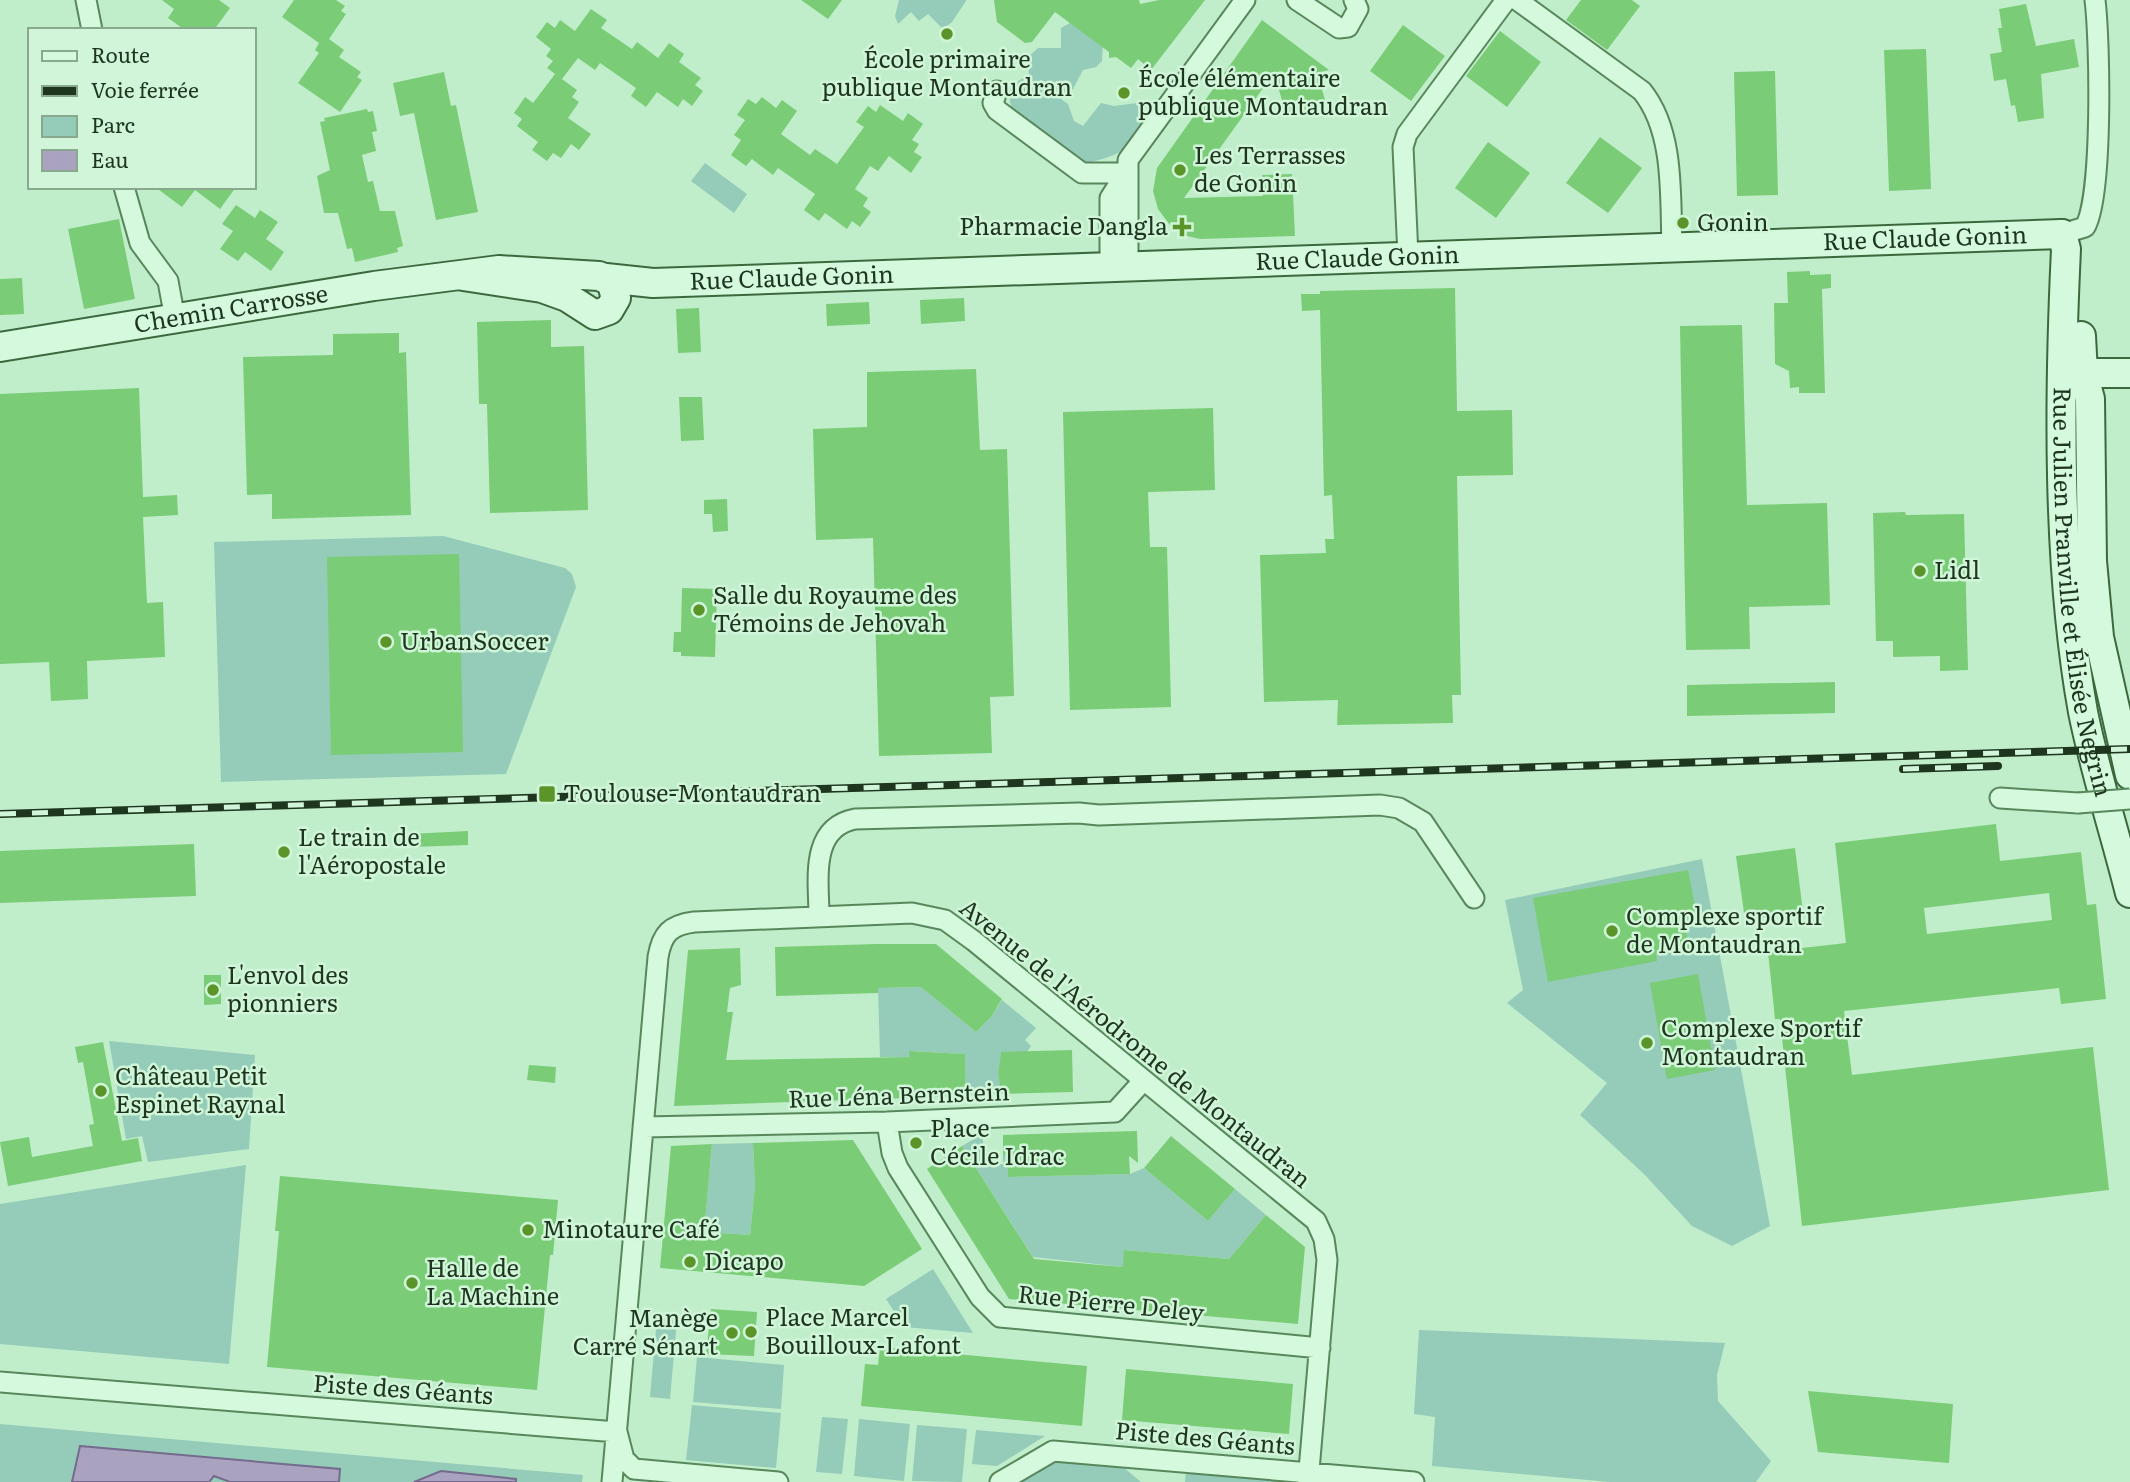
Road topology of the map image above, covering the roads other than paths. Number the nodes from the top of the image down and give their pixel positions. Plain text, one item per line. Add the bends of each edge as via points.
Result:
1 (86, 0) edge
2 (1245, 0) edge
3 (1297, 0) edge
4 (1354, 0) edge
5 (1506, 0) edge
6 (1517, 0) edge
7 (2095, 0) edge
8 (92, 28) edge
9 (997, 91) dead end
10 (1126, 173) junction
11 (125, 189) edge
12 (2062, 234) junction
13 (1672, 247) junction
14 (1408, 256) junction
15 (1119, 265) junction
16 (463, 276) junction
17 (604, 284) junction
18 (175, 319) junction
19 (0, 347) edge
20 (2073, 373) junction
21 (2130, 373) edge
22 (2130, 775) edge
23 (2000, 798) dead end
24 (2130, 799) edge
25 (2130, 892) edge
26 (1474, 898) dead end
27 (819, 917) junction
28 (1143, 1081) junction
29 (887, 1122) junction
30 (644, 1126) junction
31 (1320, 1348) junction
32 (0, 1382) edge
33 (617, 1432) junction
34 (1309, 1477) edge
35 (612, 1482) edge
36 (778, 1482) edge
37 (1000, 1482) edge
38 (1414, 1482) edge

1 - 8 street
2 - 10 street via 1140,142 1128,160
3 - 4 street via 1339,28 1348,27 1354,18 1358,9
5 - 14 street via 1407,134 1403,147
6 - 13 street via 1650,100 1668,161
7 - 12 street via 2097,146 2092,213 2085,227
9 - 10 street via 993,103 997,110 1082,173
10 - 15 street via 1110,198
11 - 18 street via 140,243 168,281
12 - 13 street, Rue Claude Gonin
12 - 20 street
12 - 20 street, Rue Julien Pranville et Élisée Negrin via 2073,245 2080,266 2081,342
13 - 14 street, Rue Claude Gonin
14 - 15 street, Rue Claude Gonin
15 - 17 street, Rue Claude Gonin
16 - 17 street, Chemin Carrosse via 499,270
16 - 17 street, Chemin Carrosse via 542,288 579,305 577,291 585,279
16 - 18 street, Chemin Carrosse
18 - 19 street, Chemin Carrosse
20 - 21 street
20 - 22 street, Rue Julien Pranville et Élisée Negrin via 2088,387 2091,407 2092,561 2099,637
20 - 25 street, Rue Julien Pranville et Élisée Negrin via 2067,572 2073,642 2084,714
23 - 24 street, bridge via 2078,803
26 - 27 street via 1423,822 1399,808 1380,805 855,819 837,825 821,848
27 - 28 street, Avenue de l'Aérodrome de Montaudran via 912,913 945,920
27 - 30 street, Avenue de l'Aérodrome de Montaudran via 682,923 665,933
28 - 29 street, Rue Léna Bernstein via 1115,1112
28 - 31 street, Avenue de l'Aérodrome de Montaudran via 1307,1213 1321,1230 1326,1260
29 - 30 street, Rue Léna Bernstein
29 - 31 street, Rue Pierre Deley via 898,1168 980,1297 1000,1317
30 - 33 street, Avenue de l'Aérodrome de Montaudran
31 - 34 street, Avenue de l'Aérodrome de Montaudran
32 - 33 street, Piste des Géants
33 - 35 street, Avenue de l'Aérodrome de Montaudran
33 - 36 street via 624,1459 634,1469
34 - 37 street, Piste des Géants via 1053,1451
34 - 38 street, Piste des Géants

